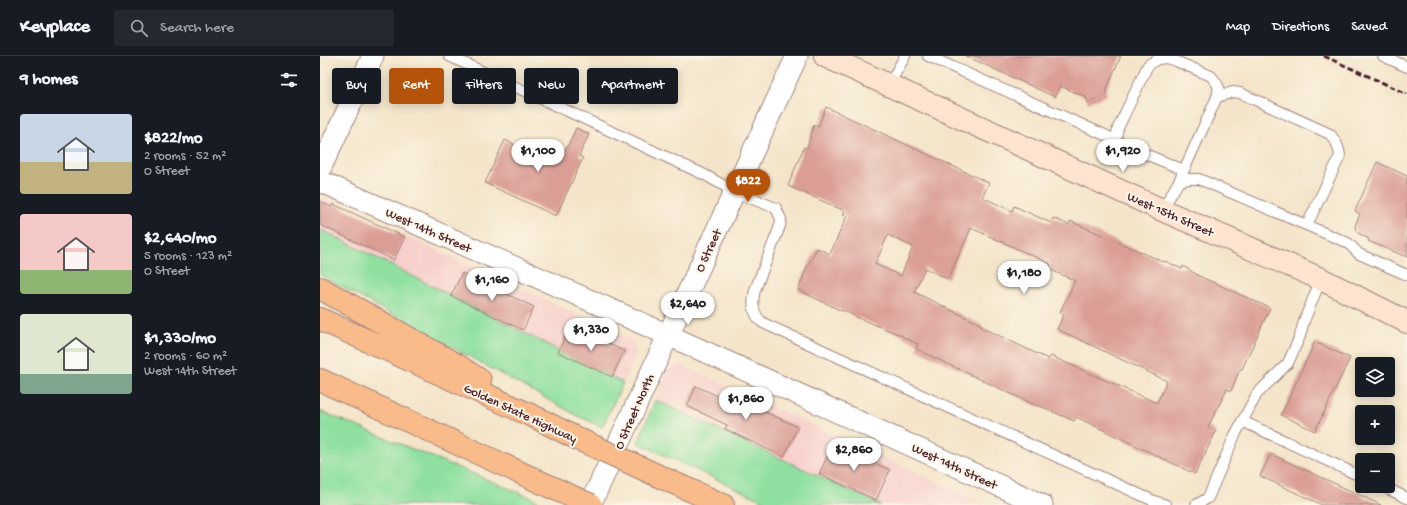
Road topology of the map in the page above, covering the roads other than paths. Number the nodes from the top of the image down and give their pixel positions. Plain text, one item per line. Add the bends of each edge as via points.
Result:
1 (373, 56) edge
2 (449, 56) edge
3 (796, 56) edge
4 (825, 56) edge
5 (904, 56) edge
6 (928, 56) edge
7 (1383, 56) edge
8 (1407, 67) edge
9 (889, 85) junction
10 (1217, 97) junction
11 (1116, 140) junction
12 (320, 168) edge
13 (1184, 170) junction
14 (320, 181) edge
15 (1178, 181) junction
16 (735, 192) junction
17 (1162, 210) junction
18 (1307, 225) junction
19 (1407, 275) edge
20 (1321, 280) junction
21 (320, 288) edge
22 (320, 319) edge
23 (1407, 322) edge
24 (668, 335) junction
25 (320, 380) edge
26 (320, 394) edge
27 (539, 419) junction
28 (1242, 421) junction
29 (430, 431) junction
30 (1355, 474) edge
31 (1395, 492) edge
32 (1407, 498) edge
33 (593, 499) edge
34 (723, 505) edge
35 (1042, 505) edge
36 (1166, 505) edge
37 (1196, 505) edge

1 - 12 street
2 - 16 lane via 704,175
3 - 16 street, O Street
4 - 9 street, West 15th Street
5 - 9 lane
6 - 11 lane
7 - 8 lane
9 - 17 street, West 15th Street
10 - 11 lane via 1219,88 1210,76 1164,58 1148,65 1118,128
10 - 13 lane
10 - 18 lane via 1240,92 1330,134 1339,147 1340,156
11 - 13 lane
13 - 15 lane
14 - 24 street, West 14th Street
15 - 17 lane
15 - 18 lane via 1199,179
16 - 24 street, O Street
16 - 36 lane via 776,208 781,219 753,299 757,318 763,323
17 - 20 street, West 15th Street
18 - 19 lane via 1348,243 1359,254
20 - 23 street, West 15th Street
20 - 28 lane via 1288,363 1257,394
21 - 27 highway via 457,365
22 - 27 highway, Golden State Highway
24 - 33 street, O Street North
24 - 35 street, West 14th Street
25 - 29 highway
26 - 29 highway via 354,409
27 - 34 highway, Golden State Highway, bridge
28 - 30 lane
28 - 37 lane via 1208,498
29 - 33 highway, bridge via 553,488
31 - 32 lane

